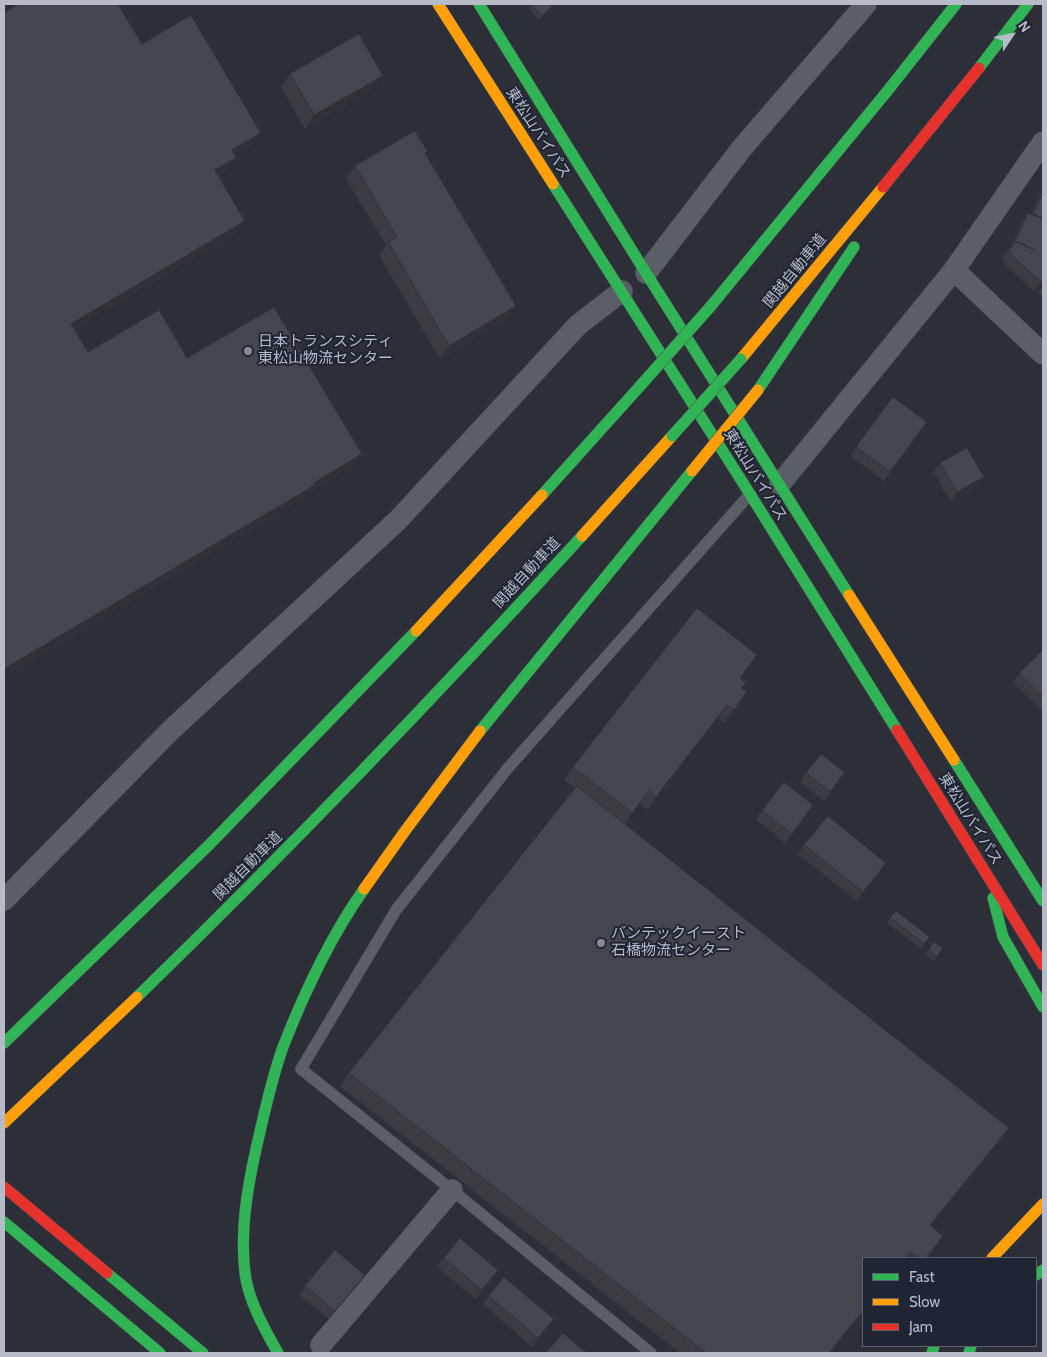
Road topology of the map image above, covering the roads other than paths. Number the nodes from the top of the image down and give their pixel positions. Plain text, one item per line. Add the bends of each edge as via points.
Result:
1 (438, 4) edge
2 (478, 4) edge
3 (866, 4) edge
4 (956, 4) edge
5 (1028, 4) edge
6 (944, 113) junction
7 (1043, 142) edge
8 (878, 211) dead end
9 (862, 235) dead end
10 (954, 270) junction
11 (646, 273) junction
12 (622, 292) junction
13 (1043, 354) edge
14 (780, 484) junction
15 (750, 494) junction
16 (390, 658) junction
17 (217, 820) dead end
18 (988, 876) junction
19 (4, 900) edge
20 (1043, 901) edge
21 (1043, 965) edge
22 (1043, 1007) edge
23 (4, 1043) edge
24 (4, 1123) edge
25 (4, 1187) edge
26 (452, 1190) junction
27 (1043, 1204) edge
28 (4, 1222) edge
29 (993, 1257) edge
30 (320, 1345) dead end
31 (160, 1353) edge
32 (203, 1353) edge
33 (278, 1353) edge
34 (652, 1353) edge

1 - 12 main road, 東松山バイパス
2 - 11 main road, 東松山バイパス
3 - 11 street via 742,148
4 - 16 main road, bridge via 711,306 512,528
5 - 6 main road, 関越自動車道
6 - 8 main road
6 - 24 main road, 関越自動車道, bridge via 741,359 432,698 142,993
7 - 10 street
9 - 33 main road, bridge via 758,390 483,728 405,831 354,904 313,978 283,1048 263,1118 242,1235 245,1275 258,1317
10 - 13 street
10 - 14 street
11 - 14 main road, 東松山バイパス
12 - 15 main road, 東松山バイパス
12 - 19 street via 578,325 398,520 171,730
14 - 20 main road, 東松山バイパス
15 - 18 main road, 東松山バイパス
15 - 26 lane via 508,768 396,910 301,1069
16 - 17 main road
16 - 23 main road via 240,815
18 - 21 main road, 東松山バイパス
18 - 22 main road via 1002,937
25 - 32 main road
26 - 30 street
26 - 34 lane
27 - 29 main road
28 - 31 main road

